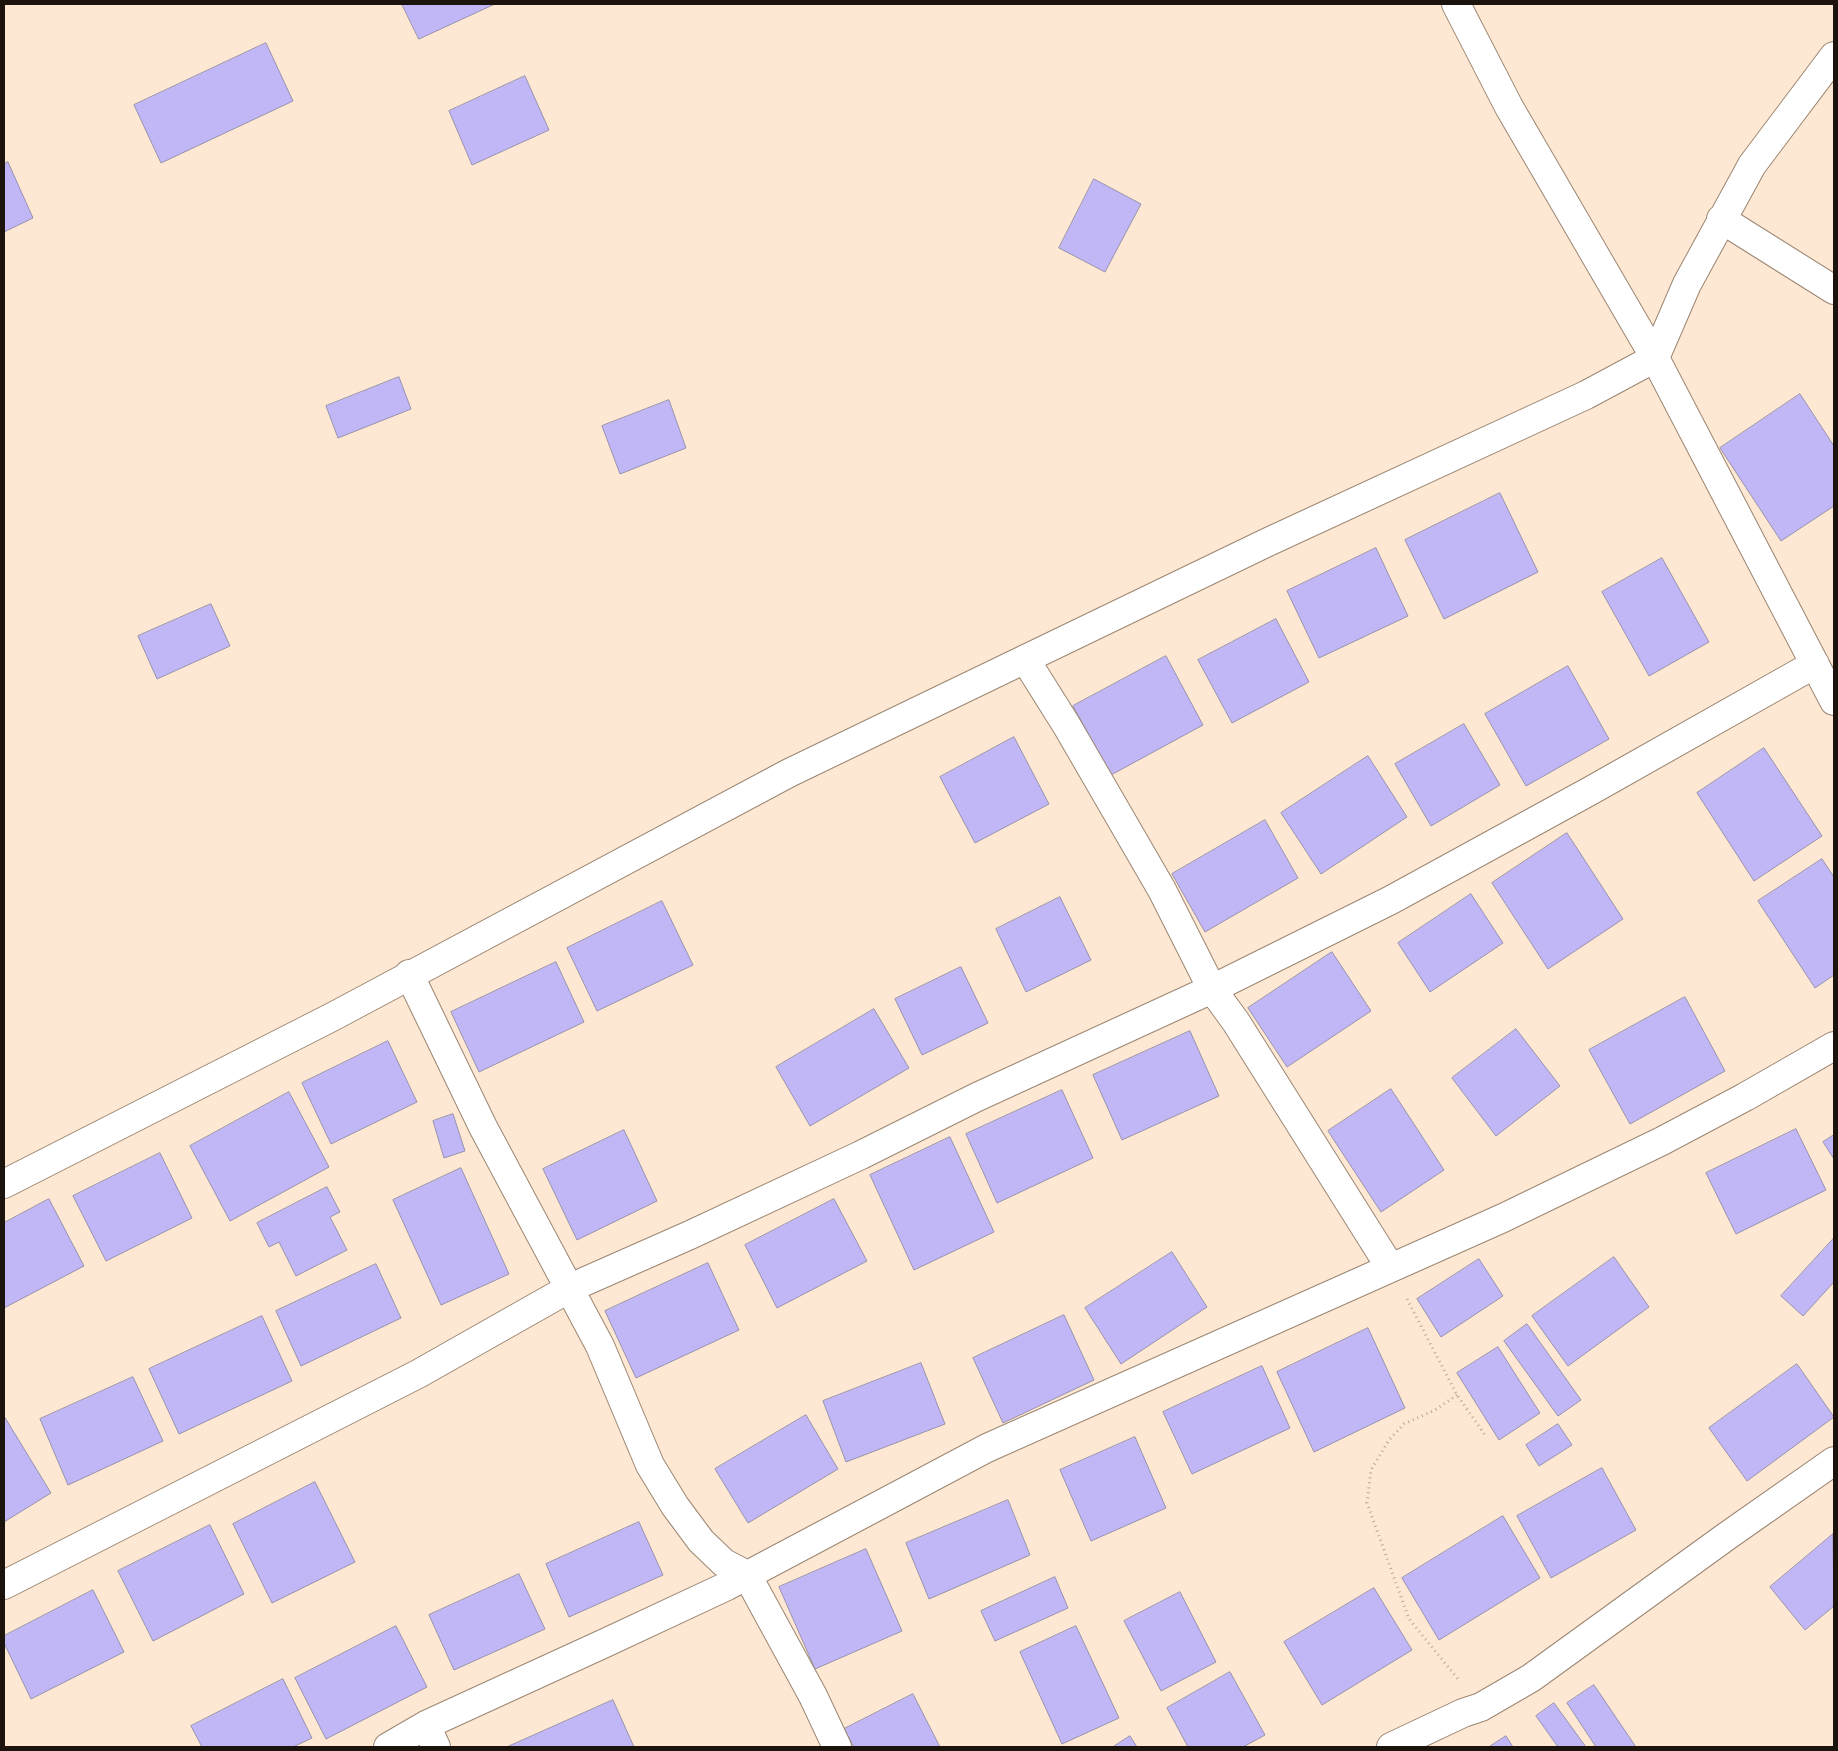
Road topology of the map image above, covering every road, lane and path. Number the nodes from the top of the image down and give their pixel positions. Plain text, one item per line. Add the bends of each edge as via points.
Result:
1 (1456, 4) edge
2 (1834, 56) edge
3 (1721, 219) junction
4 (1834, 290) edge
5 (1655, 358) junction
6 (1025, 659) junction
7 (1815, 664) junction
8 (1834, 701) edge
9 (409, 974) junction
10 (1212, 989) junction
11 (1834, 1046) edge
12 (4, 1184) edge
13 (1390, 1267) junction
14 (570, 1288) junction
15 (1457, 1395) junction
16 (1485, 1435) dead end
17 (1834, 1461) edge
18 (747, 1575) junction
19 (4, 1585) edge
20 (1481, 1706) junction
21 (431, 1736) edge
22 (388, 1747) edge
23 (837, 1747) edge
24 (1391, 1747) edge

1 - 5 street via 1508,107
2 - 3 street via 1752,165
3 - 4 street
3 - 5 street via 1687,284
5 - 6 street via 1586,395
5 - 7 street
6 - 9 street via 789,773
6 - 10 street via 1162,890
7 - 8 street
7 - 10 street via 1391,900
9 - 12 street via 334,1016
9 - 14 street via 483,1127
10 - 13 street
10 - 14 street via 700,1231
11 - 13 street via 1662,1141 1503,1218
13 - 15 path
13 - 18 street via 987,1448
14 - 18 street via 600,1346 650,1465 675,1506 700,1541 724,1563
14 - 19 street via 418,1374
15 - 16 path
15 - 20 path via 1435,1410 1404,1424 1389,1440 1371,1470 1368,1503 1410,1619
17 - 20 street via 1550,1665
18 - 21 street via 614,1639
18 - 23 street
20 - 24 street
21 - 22 street

